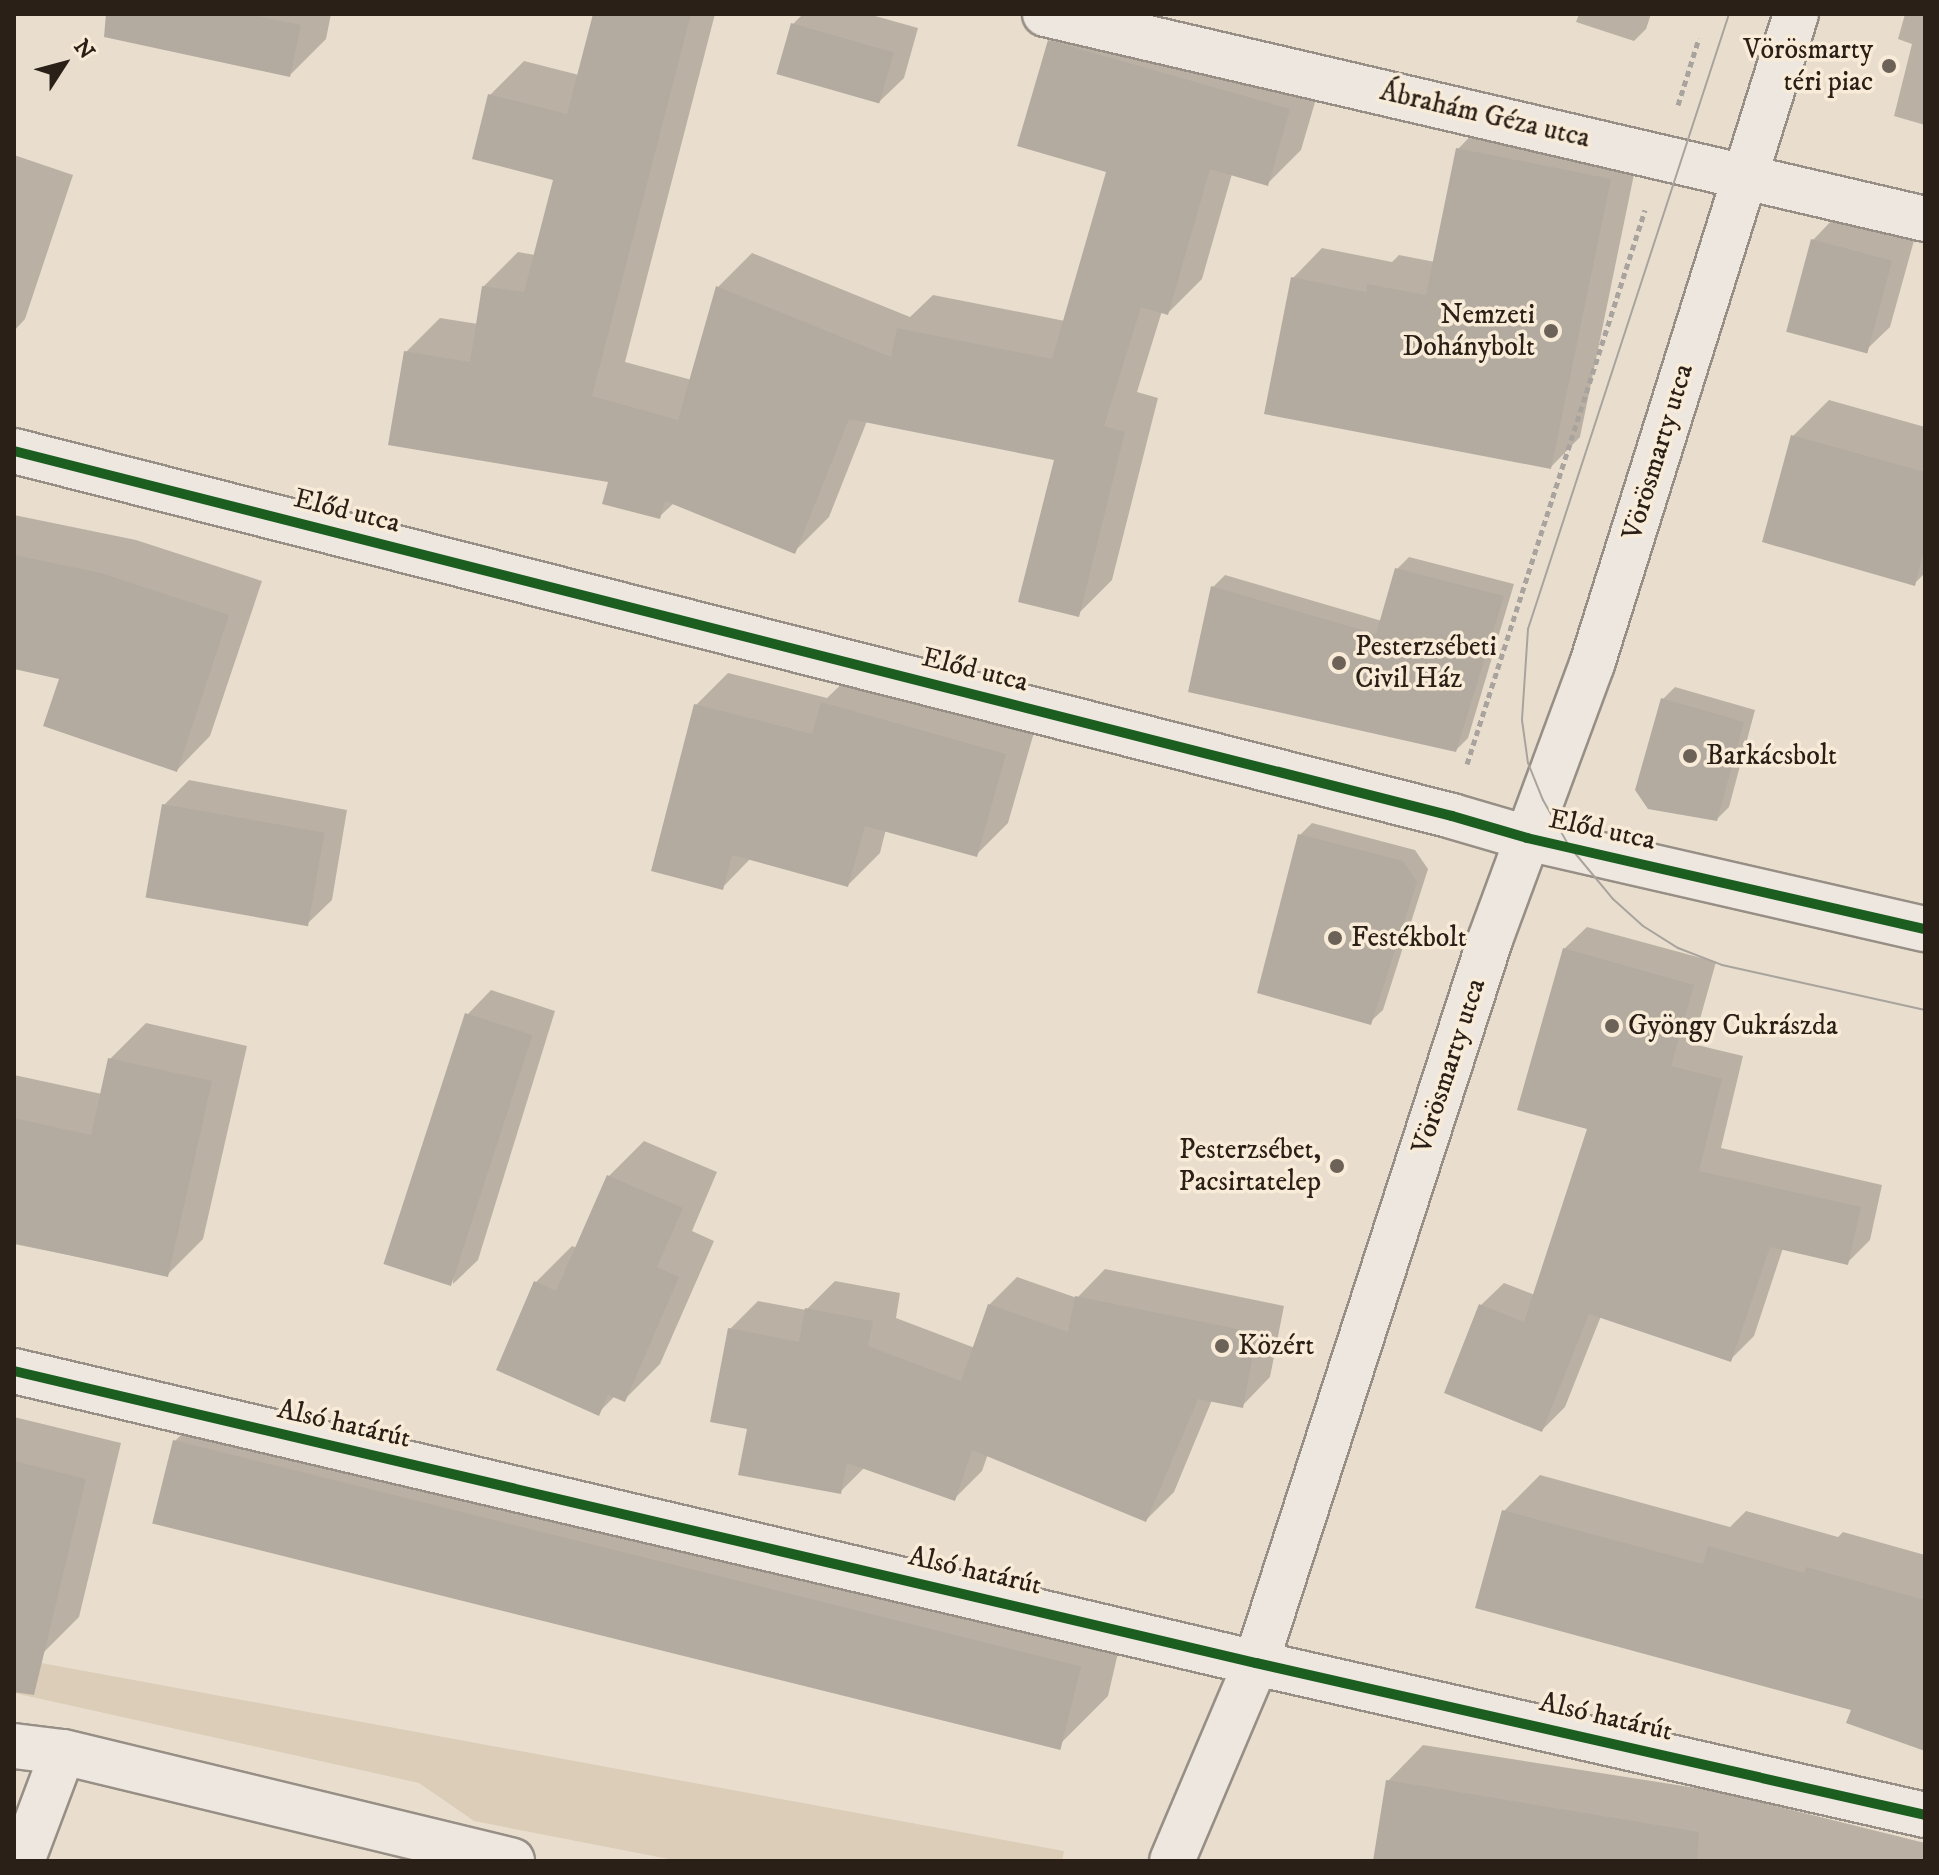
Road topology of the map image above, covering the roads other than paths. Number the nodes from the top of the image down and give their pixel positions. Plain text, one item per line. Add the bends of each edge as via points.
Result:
1 (1045, 14) edge
2 (1796, 14) edge
3 (1744, 175) junction
4 (1925, 219) edge
5 (14, 451) edge
6 (1527, 838) junction
7 (1925, 929) edge
8 (14, 1371) edge
9 (1256, 1663) junction
10 (14, 1746) edge
11 (63, 1752) junction
12 (1925, 1815) edge
13 (22, 1861) edge
14 (512, 1861) edge
15 (1172, 1861) edge

1 - 3 street, Ábrahám Géza utca
2 - 3 street, Vörösmarty utca
3 - 4 street, Ábrahám Géza utca
3 - 6 street, Vörösmarty utca via 1592,664
5 - 6 street, Előd utca
6 - 7 street, Előd utca
6 - 9 street, Vörösmarty utca
8 - 9 street, Alsó határút
9 - 12 street, Alsó határút
9 - 15 street, Vörösmarty utca
10 - 11 street
11 - 13 street
11 - 14 street

